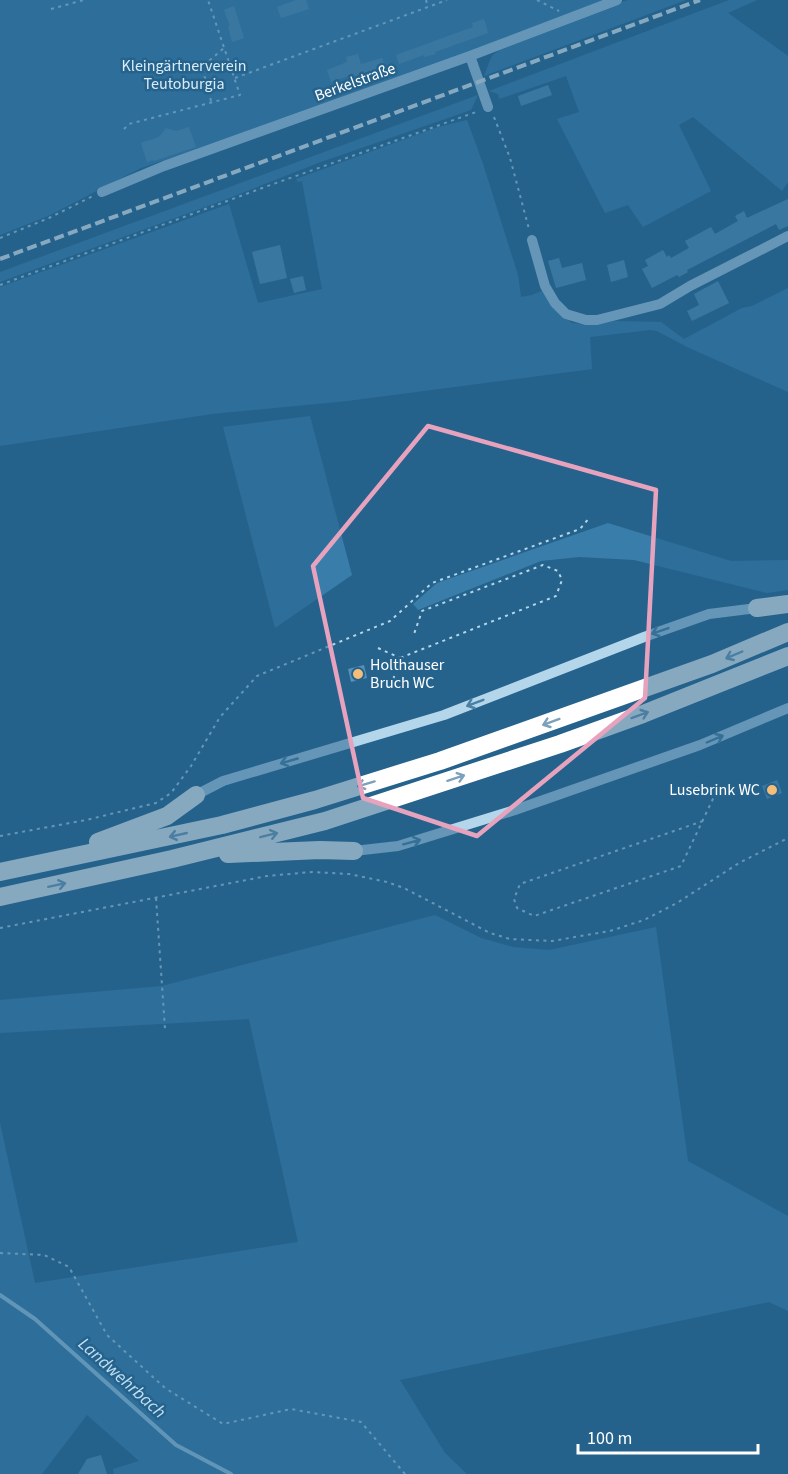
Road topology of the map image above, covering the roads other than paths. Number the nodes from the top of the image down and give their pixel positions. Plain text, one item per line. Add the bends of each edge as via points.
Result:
1 (617, 0) edge
2 (470, 56) junction
3 (488, 107) road end
4 (102, 192) road end
5 (788, 236) edge
6 (532, 240) road end
7 (788, 604) edge
8 (757, 608) joint
9 (788, 632) edge
10 (788, 656) edge
11 (788, 708) edge
12 (196, 795) joint
13 (354, 852) joint
14 (172, 859) junction
15 (9, 871) edge
16 (0, 897) edge

1 - 2 street, Berkelstraße
2 - 3 street
2 - 4 street, Berkelstraße
5 - 6 street via 660,304 597,320 566,314 555,303 545,286
7 - 8 highway
8 -> 12 street via 709,614 444,715 223,781
9 -> 15 highway via 712,664 440,761 326,797 222,825
14 -> 10 highway via 325,821 560,744
13 -> 11 street via 407,844 526,807 700,745
12 - 15 highway via 147,825
13 - 14 highway via 241,852
16 -> 14 highway

